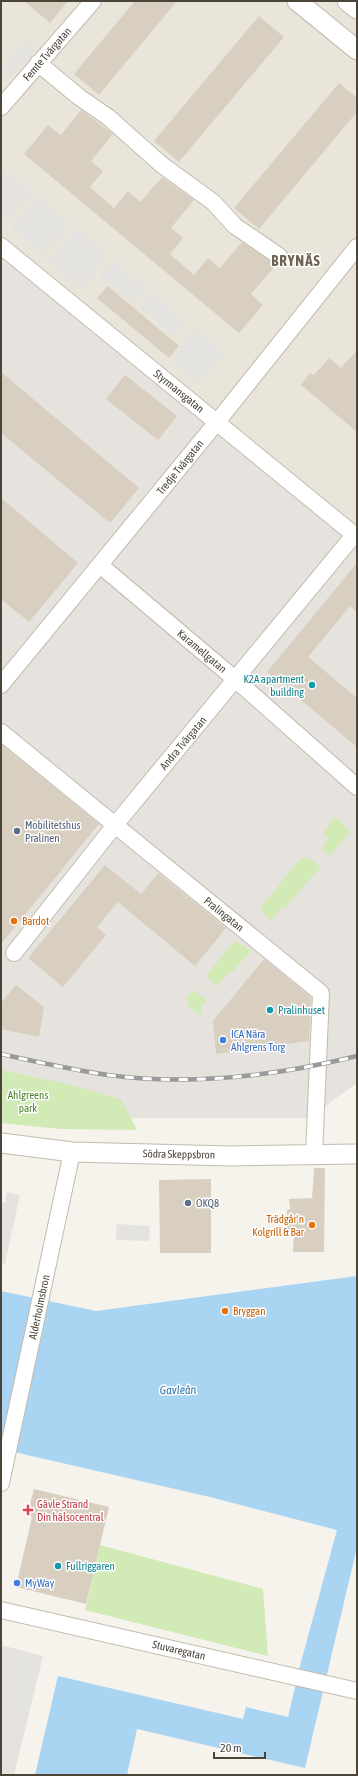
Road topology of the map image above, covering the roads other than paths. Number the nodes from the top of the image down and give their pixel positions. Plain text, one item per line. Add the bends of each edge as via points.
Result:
1 (93, 1) edge
2 (296, 1) edge
3 (347, 1) edge
4 (357, 9) edge
5 (357, 50) edge
6 (38, 63) junction
7 (1, 107) edge
8 (1, 246) edge
9 (357, 247) edge
10 (279, 256) dead end
11 (217, 422) junction
12 (356, 536) edge
13 (100, 565) junction
14 (235, 679) junction
15 (1, 686) edge
16 (1, 732) edge
17 (357, 787) edge
18 (115, 825) junction
19 (14, 953) dead end
20 (1, 1143) edge
21 (72, 1152) junction
22 (357, 1154) edge
23 (314, 1155) junction
24 (1, 1483) edge
25 (1, 1610) edge
26 (357, 1692) edge

1 - 6 street, Femte Tvärgatan
2 - 5 street
3 - 4 street
6 - 7 street, Femte Tvärgatan
6 - 10 street via 108,117 162,165 213,202 235,226
8 - 11 street, Styrmansgatan
9 - 11 street, Tredje Tvärgatan
11 - 12 street, Styrmansgatan
11 - 13 street, Tredje Tvärgatan
12 - 14 street, Andra Tvärgatan
13 - 14 street, Karamellgatan
13 - 15 street, Tredje Tvärgatan
14 - 17 street, Karamellgatan
14 - 18 street, Andra Tvärgatan
16 - 18 street, Pralingatan
18 - 19 street, Andra Tvärgatan
18 - 23 street, Pralingatan via 321,993
20 - 21 street, Södra Skeppsbron
21 - 23 street, Södra Skeppsbron via 230,1156
21 - 24 street, Alderholmsbron
22 - 23 street, Södra Skeppsbron
25 - 26 street, Stuvaregatan

